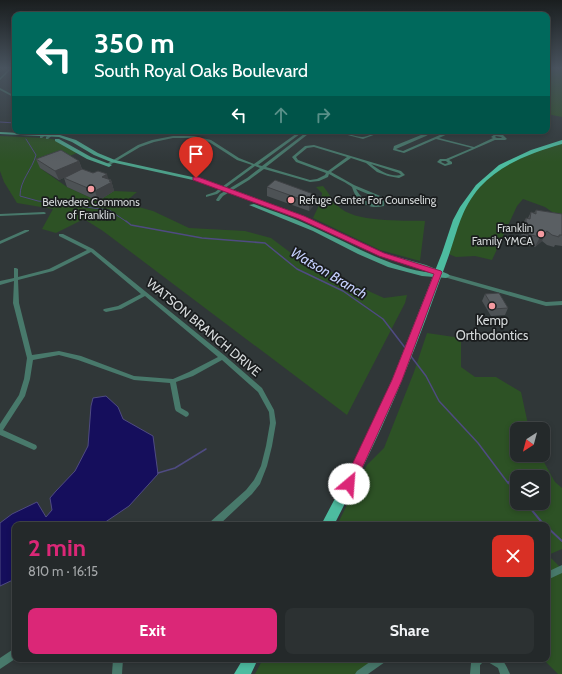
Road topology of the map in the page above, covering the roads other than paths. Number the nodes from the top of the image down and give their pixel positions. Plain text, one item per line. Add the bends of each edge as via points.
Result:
1 (0, 132) edge
2 (12, 132) edge
3 (48, 134) edge
4 (298, 134) edge
5 (306, 134) edge
6 (345, 134) edge
7 (375, 134) edge
8 (421, 134) edge
9 (445, 134) edge
10 (425, 135) junction
11 (0, 136) edge
12 (352, 136) joint
13 (436, 138) junction
14 (494, 139) dead end
15 (562, 142) edge
16 (473, 147) junction
17 (350, 157) junction
18 (447, 160) dead end
19 (113, 161) junction
20 (367, 162) junction
21 (107, 165) junction
22 (256, 165) junction
23 (263, 167) junction
24 (328, 173) junction
25 (353, 186) junction
26 (223, 191) junction
27 (207, 196) dead end
28 (218, 200) dead end
29 (44, 213) dead end
30 (0, 215) edge
31 (27, 231) dead end
32 (61, 235) dead end
33 (0, 243) edge
34 (91, 250) junction
35 (16, 269) dead end
36 (438, 274) junction
37 (446, 276) joint
38 (17, 280) junction
39 (0, 283) edge
40 (144, 294) junction
41 (562, 303) edge
42 (106, 310) dead end
43 (222, 357) junction
44 (30, 358) junction
45 (172, 381) junction
46 (186, 414) dead end
47 (0, 431) edge
48 (34, 447) dead end
49 (217, 522) edge
50 (329, 522) edge
51 (562, 569) edge
52 (550, 575) edge
53 (12, 655) edge
54 (118, 662) edge
55 (249, 662) edge
56 (378, 662) edge
57 (477, 662) edge
58 (496, 662) edge
59 (0, 664) edge
60 (117, 674) edge
61 (242, 674) edge
62 (360, 674) edge
63 (475, 674) edge
64 (505, 674) edge

1 - 2 main road
3 - 11 main road
3 - 19 main road via 67,138
3 - 21 main road via 89,158
4 - 22 street
5 - 23 street
6 - 12 street
7 - 12 street via 365,138
8 - 10 street
9 - 13 street
10 - 13 street
10 - 13 street via 394,149 402,152
13 - 16 street
14 - 16 street
15 - 36 main road via 510,161 478,186 460,214
16 - 18 street
17 - 20 street
17 - 24 street
17 - 24 street via 312,146 306,147 294,157 297,161
19 - 21 street
19 - 22 street via 145,143 184,137 210,141 241,160
19 - 26 main road via 187,176
20 - 20 street via 380,172 396,177 403,175
21 - 26 main road
22 - 23 street
22 - 26 street
23 - 24 street via 308,180 318,180 328,176
23 - 26 street
24 - 25 street
25 - 25 street via 354,192 361,200 376,206 383,205 384,199
26 - 27 street
26 - 28 street
26 - 36 main road via 377,260 421,274
29 - 30 street
31 - 33 street
32 - 34 street, WATSON BRANCH DRIVE
34 - 38 street via 51,270
34 - 40 street, WATSON BRANCH DRIVE
35 - 38 street
36 - 37 main road
36 - 50 main road via 397,380 355,472
37 - 41 street via 546,304
38 - 39 street
38 - 44 street via 16,303
40 - 42 street via 119,308
40 - 43 street, WATSON BRANCH DRIVE
43 - 45 street
43 - 49 street, WATSON BRANCH DRIVE via 260,390 272,412 274,423 264,466 257,482
44 - 45 street via 59,353 134,378
44 - 47 street via 22,396
45 - 46 street via 178,409
47 - 48 street
51 - 52 street
53 - 59 street
54 - 60 street
55 - 61 main road
56 - 62 street
57 - 63 street
58 - 64 street via 501,665

